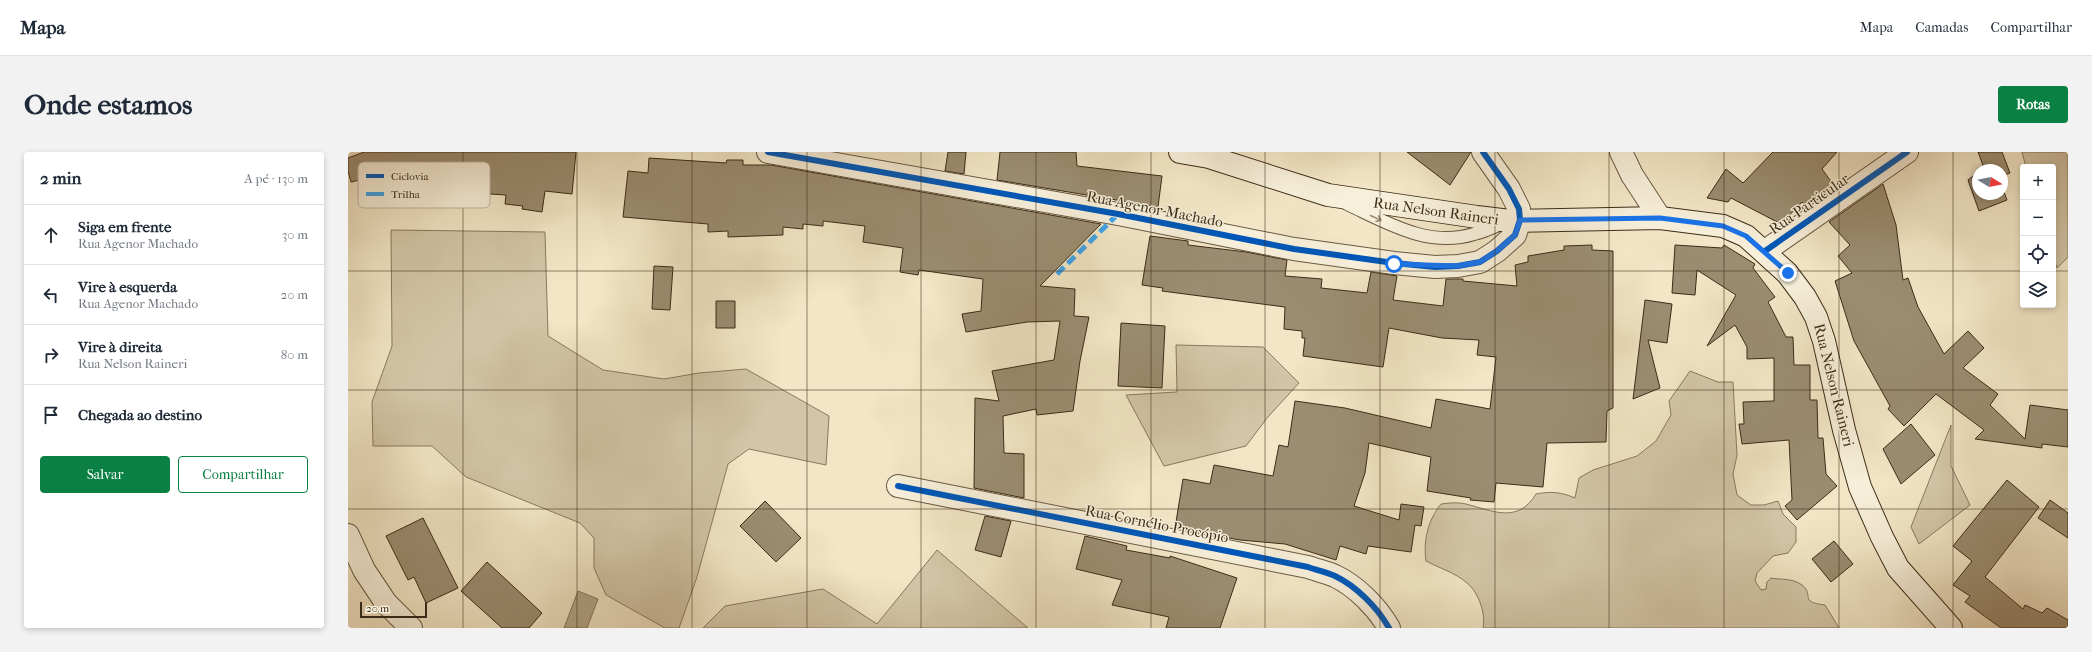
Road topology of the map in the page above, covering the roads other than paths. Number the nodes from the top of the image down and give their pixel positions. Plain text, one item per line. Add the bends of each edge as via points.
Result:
1 (768, 152) edge
2 (1180, 152) edge
3 (1483, 152) edge
4 (1621, 152) edge
5 (1907, 152) edge
6 (1660, 218) junction
7 (1515, 220) junction
8 (1765, 251) junction
9 (898, 486) dead end
10 (348, 535) edge
11 (411, 628) edge
12 (1389, 628) edge
13 (1951, 628) edge

1 - 7 street, Rua Agenor Machado via 1294,249 1394,264 1458,266 1480,262 1515,235
2 - 7 street, Rua Nelson Raineri via 1209,157 1328,195
3 - 7 street via 1519,209
4 - 6 street via 1632,175
5 - 8 street, Rua Particular
6 - 7 street, Rua Nelson Raineri
6 - 8 street, Rua Nelson Raineri via 1723,226 1746,236
8 - 13 street, Rua Nelson Raineri via 1788,273 1806,297 1816,317 1860,487 1882,537 1898,568
9 - 12 street, Rua Cornélio Procópio via 1308,567 1335,576 1348,584 1378,612
10 - 11 street via 364,570 386,603

